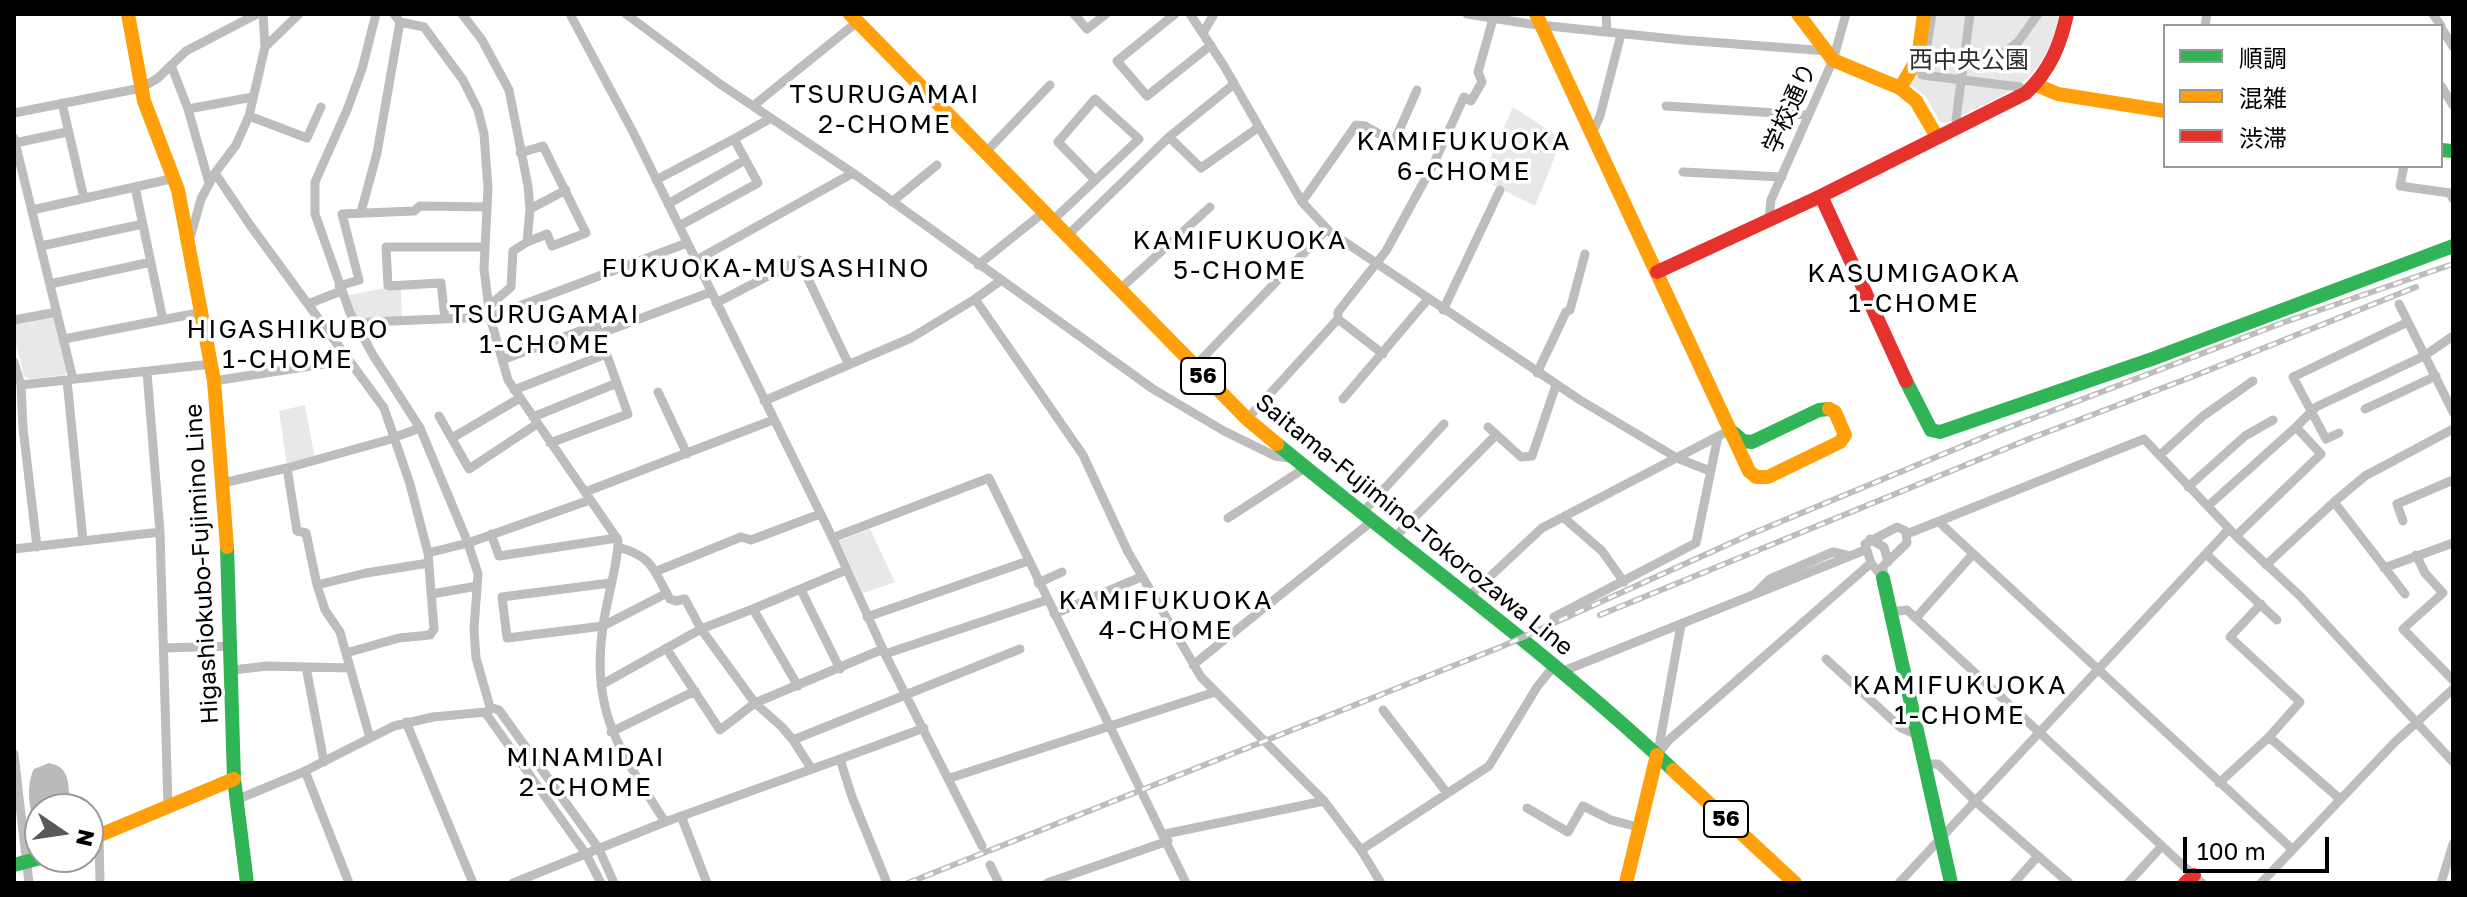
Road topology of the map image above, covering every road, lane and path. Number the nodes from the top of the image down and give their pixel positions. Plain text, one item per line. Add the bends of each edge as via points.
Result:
1 (128, 14) edge
2 (260, 14) edge
3 (299, 14) edge
4 (376, 14) edge
5 (462, 14) edge
6 (570, 14) edge
7 (626, 14) edge
8 (1074, 14) edge
9 (1106, 14) edge
10 (1175, 14) edge
11 (1190, 14) edge
12 (1214, 14) edge
13 (1467, 14) edge
14 (1606, 14) edge
15 (1798, 14) edge
16 (1846, 14) edge
17 (1924, 14) edge
18 (1932, 14) edge
19 (1970, 14) edge
20 (2038, 14) edge
21 (2067, 14) edge
22 (397, 18) edge
23 (854, 18) edge
24 (1493, 19) junction
25 (1538, 20) edge
26 (2443, 30) edge
27 (1607, 32) junction
28 (1203, 33) junction
29 (1621, 34) junction
30 (1211, 45) junction
31 (265, 47) junction
32 (2453, 47) edge
33 (1831, 56) junction
34 (1964, 56) junction
35 (171, 65) junction
36 (1962, 80) junction
37 (1234, 84) junction
38 (1050, 85) dead end
39 (2036, 85) junction
40 (2020, 87) dead end
41 (141, 88) junction
42 (1900, 88) junction
43 (1417, 90) dead end
44 (253, 97) junction
45 (62, 103) junction
46 (753, 106) junction
47 (1666, 106) dead end
48 (321, 107) dead end
49 (188, 109) junction
50 (2163, 111) edge
51 (14, 113) edge
52 (1808, 115) junction
53 (249, 116) junction
54 (771, 118) junction
55 (1956, 120) dead end
56 (1259, 127) junction
57 (67, 132) junction
58 (1592, 134) junction
59 (1169, 137) junction
60 (1937, 137) junction
61 (734, 139) junction
62 (14, 140) edge
63 (986, 152) junction
64 (520, 153) junction
65 (745, 160) junction
66 (937, 165) dead end
67 (2404, 168) edge
68 (1683, 172) dead end
69 (215, 173) junction
70 (853, 173) junction
71 (1782, 177) junction
72 (175, 178) junction
73 (656, 180) junction
74 (1095, 180) junction
75 (209, 183) junction
76 (135, 187) junction
77 (566, 190) junction
78 (1500, 190) dead end
79 (1821, 196) junction
80 (84, 198) junction
81 (2453, 199) edge
82 (892, 202) junction
83 (1302, 202) junction
84 (668, 204) junction
85 (486, 207) junction
86 (1210, 207) dead end
87 (530, 209) junction
88 (32, 210) junction
89 (361, 212) junction
90 (1048, 216) junction
91 (1769, 218) junction
92 (143, 224) junction
93 (679, 226) junction
94 (1327, 229) junction
95 (1068, 235) junction
96 (188, 236) junction
97 (527, 242) junction
98 (687, 243) junction
99 (41, 246) junction
100 (2453, 246) edge
101 (483, 247) junction
102 (1585, 254) dead end
103 (695, 261) junction
104 (151, 262) junction
105 (978, 265) junction
106 (1377, 265) junction
107 (1657, 272) junction
108 (1000, 281) junction
109 (50, 284) junction
110 (340, 288) junction
111 (1120, 289) junction
112 (711, 292) junction
113 (975, 299) junction
114 (1428, 299) junction
115 (716, 303) junction
116 (308, 304) junction
117 (2399, 304) dead end
118 (489, 306) junction
119 (1443, 310) junction
120 (57, 312) junction
121 (203, 312) junction
122 (490, 317) junction
123 (445, 319) junction
124 (1338, 319) junction
125 (14, 320) edge
126 (163, 320) junction
127 (2408, 322) junction
128 (357, 325) junction
129 (599, 334) junction
130 (2453, 336) edge
131 (64, 339) junction
132 (606, 354) junction
133 (1383, 354) junction
134 (2424, 356) junction
135 (349, 360) junction
136 (502, 360) junction
137 (14, 362) edge
138 (212, 364) junction
139 (849, 365) junction
140 (1194, 367) junction
141 (147, 372) junction
142 (1537, 373) junction
143 (2436, 376) junction
144 (70, 380) junction
145 (214, 381) junction
146 (2253, 381) dead end
147 (617, 383) junction
148 (21, 385) junction
149 (1556, 385) junction
150 (658, 392) dead end
151 (517, 394) junction
152 (1343, 399) dead end
153 (764, 401) junction
154 (2365, 409) dead end
155 (2311, 412) junction
156 (2453, 412) edge
157 (439, 416) dead end
158 (1247, 419) junction
159 (535, 420) junction
160 (773, 420) junction
161 (2273, 420) dead end
162 (1444, 424) dead end
163 (2296, 427) junction
164 (420, 428) junction
165 (2453, 429) edge
166 (1724, 433) junction
167 (2339, 433) dead end
168 (395, 438) junction
169 (452, 438) junction
170 (1754, 442) junction
171 (550, 443) junction
172 (687, 454) junction
173 (2160, 455) junction
174 (1677, 458) junction
175 (1298, 463) junction
176 (1745, 463) junction
177 (287, 468) junction
178 (1710, 471) junction
179 (2453, 480) edge
180 (223, 483) junction
181 (2188, 487) junction
182 (587, 496) junction
183 (2334, 502) junction
184 (2208, 506) junction
185 (820, 514) junction
186 (1563, 517) junction
187 (1228, 518) dead end
188 (1366, 518) junction
189 (2403, 521) dead end
190 (1939, 522) junction
191 (160, 532) junction
192 (2232, 532) junction
193 (491, 534) junction
194 (1907, 534) junction
195 (832, 538) junction
196 (1394, 538) junction
197 (1870, 539) junction
198 (83, 541) junction
199 (618, 542) junction
200 (468, 543) junction
201 (2453, 543) edge
202 (37, 547) junction
203 (14, 549) edge
204 (1865, 550) junction
205 (1973, 554) junction
206 (2206, 554) junction
207 (2416, 555) junction
208 (429, 558) junction
209 (1028, 561) junction
210 (2266, 565) junction
211 (1879, 567) junction
212 (2384, 568) junction
213 (846, 570) junction
214 (657, 571) junction
215 (1062, 572) dead end
216 (1141, 577) junction
217 (1624, 582) junction
218 (610, 583) junction
219 (1038, 583) junction
220 (317, 585) junction
221 (477, 586) junction
222 (801, 590) junction
223 (667, 593) junction
224 (432, 594) junction
225 (2405, 594) dead end
226 (1467, 598) junction
227 (1047, 600) junction
228 (2261, 604) junction
229 (753, 609) junction
230 (1890, 612) junction
231 (1054, 614) junction
232 (867, 617) junction
233 (1554, 617) dead end
234 (1916, 618) junction
235 (2277, 620) dead end
236 (1681, 625) junction
237 (603, 626) junction
238 (701, 629) junction
239 (232, 646) junction
240 (164, 648) junction
241 (666, 648) junction
242 (1020, 649) dead end
243 (884, 652) junction
244 (346, 653) junction
245 (1826, 659) dead end
246 (1193, 665) junction
247 (306, 667) junction
248 (350, 668) junction
249 (840, 669) junction
250 (1557, 669) junction
251 (2098, 669) junction
252 (233, 670) junction
253 (2453, 680) edge
254 (601, 685) junction
255 (798, 686) junction
256 (2453, 689) edge
257 (695, 691) junction
258 (1215, 692) junction
259 (906, 693) junction
260 (2444, 699) junction
261 (755, 703) junction
262 (2453, 709) edge
263 (488, 710) junction
264 (1383, 710) dead end
265 (406, 722) junction
266 (2417, 723) junction
267 (1110, 727) junction
268 (924, 728) junction
269 (611, 732) junction
270 (2040, 732) junction
271 (1917, 735) junction
272 (2269, 737) junction
273 (370, 738) junction
274 (793, 740) junction
275 (14, 754) edge
276 (1657, 755) junction
277 (840, 759) junction
278 (324, 762) junction
279 (2453, 762) edge
280 (1924, 764) junction
281 (811, 768) junction
282 (305, 771) junction
283 (950, 778) junction
284 (234, 779) junction
285 (2219, 783) junction
286 (16, 793) edge
287 (1447, 793) junction
288 (2340, 799) junction
289 (236, 800) junction
290 (1324, 801) junction
291 (1975, 801) junction
292 (168, 806) junction
293 (1527, 808) dead end
294 (681, 816) junction
295 (665, 822) junction
296 (1638, 827) junction
297 (104, 833) edge
298 (1166, 838) junction
299 (1942, 838) junction
300 (2453, 844) edge
301 (982, 846) dead end
302 (2162, 846) junction
303 (599, 849) junction
304 (2292, 849) junction
305 (1361, 850) junction
306 (586, 854) junction
307 (2038, 856) junction
308 (20, 864) edge
309 (990, 865) dead end
310 (2194, 880) edge
311 (2268, 880) edge
312 (29, 883) edge
313 (247, 883) edge
314 (349, 883) edge
315 (473, 883) edge
316 (513, 883) edge
317 (601, 883) edge
318 (614, 883) edge
319 (707, 883) edge
320 (887, 883) edge
321 (999, 883) edge
322 (1047, 883) edge
323 (1186, 883) edge
324 (1381, 883) edge
325 (1626, 883) edge
326 (1795, 883) edge
327 (1899, 883) edge
328 (1951, 883) edge
329 (2014, 883) edge
330 (2069, 883) edge
331 (2128, 883) edge
332 (2441, 883) edge

1 - 41 street, Higashiokubo-Fujimino Line
2 - 31 street
2 - 35 street via 186,51
3 - 31 street
4 - 110 street via 362,69 313,197
5 - 64 street via 509,90
6 - 73 street
7 - 46 street
8 - 9 street via 1087,29
10 - 30 street via 1117,61 1147,96
11 - 28 street
12 - 28 street
13 - 24 street
14 - 27 street
15 - 33 street
16 - 33 street, 学校通り
17 - 42 street via 1918,58
18 - 36 street via 1922,75
19 - 34 street
20 - 34 street via 2018,42 1994,60
21 - 39 street via 2052,63
22 - 85 street via 424,27 478,110 484,134
22 - 89 street via 375,162
23 - 46 street
23 - 63 street, Saitama-Fujimino-Tokorozawa Line / 56
24 - 25 street
24 - 106 street via 1478,72 1482,82 1471,101 1464,97
25 - 27 street
25 - 58 street
26 - 32 street
27 - 29 street
28 - 30 street
29 - 33 street
29 - 58 street
30 - 37 street
31 - 44 street
33 - 42 street
33 - 52 street, 学校通り
34 - 36 street
35 - 41 street
35 - 49 street
36 - 40 street
36 - 55 street
37 - 56 street
37 - 59 street
38 - 63 street
39 - 50 street via 2058,94
39 - 60 street
41 - 45 street
41 - 72 street, Higashiokubo-Fujimino Line
42 - 60 street via 1916,101
43 - 83 street via 1394,142 1356,125
44 - 49 street
44 - 53 street
45 - 51 street
45 - 57 street
46 - 54 street
47 - 52 street
48 - 53 street via 307,138
49 - 75 street
52 - 71 street, 学校通り
53 - 69 street
54 - 61 street
54 - 70 street
56 - 59 street via 1201,168
56 - 83 street
57 - 62 street
57 - 80 street
58 - 107 street
59 - 95 street
60 - 79 street
61 - 65 street
61 - 73 street
62 - 88 street
63 - 90 street, Saitama-Fujimino-Tokorozawa Line / 56
64 - 77 street via 543,146
64 - 87 street
65 - 84 street
65 - 93 street via 758,183
66 - 82 street
67 - 81 street via 2400,186 2450,193
68 - 71 street
69 - 75 street
69 - 116 street
70 - 82 street
70 - 103 street
71 - 91 street, 学校通り
72 - 76 street
72 - 96 street, Higashiokubo-Fujimino Line
73 - 84 street
74 - 74 street via 1058,142 1095,99 1139,139
74 - 90 street
75 - 96 street
76 - 80 street
76 - 92 street
77 - 87 street
77 - 97 street via 586,233 552,246 547,234
78 - 119 street
79 - 91 street
79 - 100 street via 1923,418 1937,432 2152,359
80 - 88 street
82 - 105 street
83 - 94 street
84 - 93 street
85 - 89 street
85 - 101 street
86 - 111 street
87 - 97 street
88 - 99 street
89 - 110 street via 342,214 359,280
90 - 95 street, Saitama-Fujimino-Tokorozawa Line / 56
90 - 105 street
91 - 107 street
92 - 99 street
92 - 104 street
93 - 98 street
94 - 106 street
94 - 140 street
95 - 111 street, Saitama-Fujimino-Tokorozawa Line / 56
96 - 121 street, Higashiokubo-Fujimino Line
97 - 118 street via 513,251 511,287
98 - 103 street
98 - 122 street
99 - 109 street
101 - 118 street
101 - 123 street via 386,247 388,286 441,283
102 - 142 street via 1570,310
103 - 112 street
104 - 109 street
104 - 126 street
105 - 108 street
106 - 114 street
106 - 124 street via 1338,312
107 - 166 street
108 - 113 street
108 - 175 street via 1153,389 1224,431
109 - 120 street
110 - 116 street
110 - 128 street
111 - 140 street, Saitama-Fujimino-Tokorozawa Line / 56
112 - 115 street
112 - 129 street
113 - 139 street via 911,338
113 - 216 street via 1083,455
114 - 119 street
114 - 133 street
115 - 139 street via 799,260
115 - 153 street
116 - 135 street
117 - 127 street
118 - 122 street
119 - 142 street
120 - 125 street
120 - 131 street
121 - 126 street
121 - 138 street, Higashiokubo-Fujimino Line
122 - 123 street
122 - 136 street
123 - 128 street
124 - 133 street
124 - 158 street
126 - 131 street
127 - 134 street
127 - 155 street via 2293,377
128 - 164 street
129 - 132 street
129 - 136 street via 596,325
130 - 134 street
131 - 144 street
132 - 147 street
132 - 151 street
133 - 152 street
134 - 143 street
134 - 155 street
135 - 145 street
135 - 168 street via 384,408
136 - 151 street
137 - 148 street
138 - 141 street
138 - 145 street, Higashiokubo-Fujimino Line
139 - 153 street
140 - 158 street, Saitama-Fujimino-Tokorozawa Line / 56
141 - 144 street
141 - 191 street
142 - 149 street
143 - 154 street
143 - 156 street
144 - 148 street
144 - 198 street
145 - 180 street, Higashiokubo-Fujimino Line
146 - 173 street
147 - 159 street
147 - 171 street via 628,414
148 - 202 street
149 - 174 street
149 - 196 street via 1532,456 1521,457 1492,431
150 - 172 street
151 - 159 street
151 - 169 street
153 - 160 street
155 - 163 street
155 - 167 street via 2326,439
157 - 169 street
158 - 175 street, Saitama-Fujimino-Tokorozawa Line / 56
159 - 169 street via 469,469
159 - 171 street
160 - 172 street
160 - 185 street
161 - 181 street via 2245,436
162 - 188 street
163 - 184 street
163 - 192 street via 2321,454
164 - 168 street
164 - 200 street
165 - 183 street via 2365,476
166 - 170 street
166 - 174 street
166 - 176 street
166 - 178 street
168 - 177 street
168 - 208 street
170 - 176 street
170 - 176 street via 1828,408 1845,435 1768,477 1756,477
171 - 182 street
172 - 182 street
173 - 181 street
173 - 190 street via 2144,439
174 - 178 street
174 - 186 street
175 - 187 street
175 - 188 street, Saitama-Fujimino-Tokorozawa Line / 56
177 - 180 street
177 - 220 street via 297,531 306,533
178 - 217 street via 1696,543
179 - 189 street via 2397,504
180 - 239 street, Higashiokubo-Fujimino Line
181 - 184 street
182 - 193 street
182 - 199 street
183 - 210 street
183 - 212 street
184 - 192 street
185 - 195 street
185 - 214 street via 751,540 741,537
186 - 217 street via 1602,551
186 - 226 street via 1542,528
188 - 196 street, Saitama-Fujimino-Tokorozawa Line / 56
188 - 246 street
190 - 194 street
190 - 205 street
191 - 198 street
191 - 240 street
192 - 206 street
192 - 210 street
193 - 199 street via 499,556
193 - 200 street
194 - 197 street via 1897,527
194 - 211 street via 1905,545
195 - 209 street via 989,478
195 - 213 street
196 - 226 street, Saitama-Fujimino-Tokorozawa Line / 56
197 - 204 street
197 - 211 street via 1888,554
198 - 202 street
199 - 214 street
199 - 218 street
200 - 208 street
200 - 221 street
201 - 207 street
202 - 203 street
204 - 211 street
204 - 236 street
205 - 234 street
205 - 251 street
206 - 228 street
206 - 251 street
207 - 212 street
207 - 253 street via 2443,593 2403,629
208 - 220 street
208 - 224 street
209 - 219 street
209 - 232 street
210 - 266 street
211 - 230 street
211 - 276 street
212 - 225 street
213 - 222 street
213 - 232 street
214 - 223 street
215 - 219 street
216 - 231 street
216 - 246 street
217 - 233 street
218 - 237 street
218 - 237 street via 502,597 507,638
219 - 227 street
220 - 244 street
221 - 224 street
221 - 263 street via 476,658
222 - 229 street
222 - 249 street
223 - 237 street
223 - 238 street via 676,601 685,599
224 - 244 street via 430,635
226 - 250 street, Saitama-Fujimino-Tokorozawa Line / 56
227 - 231 street
227 - 243 street
228 - 235 street
228 - 272 street via 2230,637 2300,702
229 - 238 street
229 - 255 street
230 - 234 street via 1904,609
230 - 271 street
231 - 267 street
232 - 243 street
234 - 270 street
236 - 250 street
236 - 276 street
237 - 254 street
238 - 241 street
238 - 261 street
239 - 240 street
239 - 252 street, Higashiokubo-Fujimino Line
240 - 292 street
241 - 254 street
241 - 257 street
242 - 259 street
243 - 249 street
243 - 259 street
244 - 248 street
245 - 271 street via 1901,728
246 - 258 street
247 - 248 street
247 - 252 street
247 - 278 street
248 - 273 street
249 - 255 street
250 - 276 street, Saitama-Fujimino-Tokorozawa Line / 56
250 - 287 street via 1537,687 1489,766
251 - 270 street
251 - 285 street
252 - 284 street, Higashiokubo-Fujimino Line
254 - 269 street
255 - 261 street
256 - 260 street
257 - 261 street via 720,730
257 - 269 street
258 - 267 street
258 - 290 street
259 - 268 street
259 - 274 street
260 - 262 street
260 - 266 street
261 - 274 street
263 - 265 street
263 - 303 street via 499,710
263 - 306 street
264 - 287 street
265 - 273 street
265 - 315 street
266 - 279 street
266 - 288 street
267 - 283 street
267 - 298 street
268 - 277 street
268 - 283 street
269 - 295 street
270 - 291 street
270 - 302 street
271 - 280 street
272 - 285 street
272 - 288 street
273 - 278 street
274 - 281 street
275 - 286 street
276 - 296 street
276 - 326 street, Saitama-Fujimino-Tokorozawa Line / 56
277 - 281 street
277 - 320 street
278 - 282 street
280 - 291 street via 1938,764
280 - 299 street
281 - 294 street
282 - 289 street
282 - 314 street
283 - 301 street
284 - 289 street, Higashiokubo-Fujimino Line
284 - 292 street
285 - 304 street
286 - 308 street
287 - 305 street
288 - 304 street
289 - 313 street, Higashiokubo-Fujimino Line
290 - 298 street
290 - 305 street
291 - 299 street
291 - 307 street
292 - 297 street
293 - 296 street via 1568,832 1583,806
294 - 295 street
294 - 319 street
295 - 303 street
296 - 325 street
298 - 322 street
298 - 323 street
299 - 327 street
299 - 328 street
300 - 332 street
302 - 310 street
302 - 331 street
303 - 306 street
303 - 318 street
304 - 311 street
305 - 324 street
306 - 316 street
306 - 317 street
307 - 329 street
307 - 330 street
308 - 312 street
309 - 321 street

